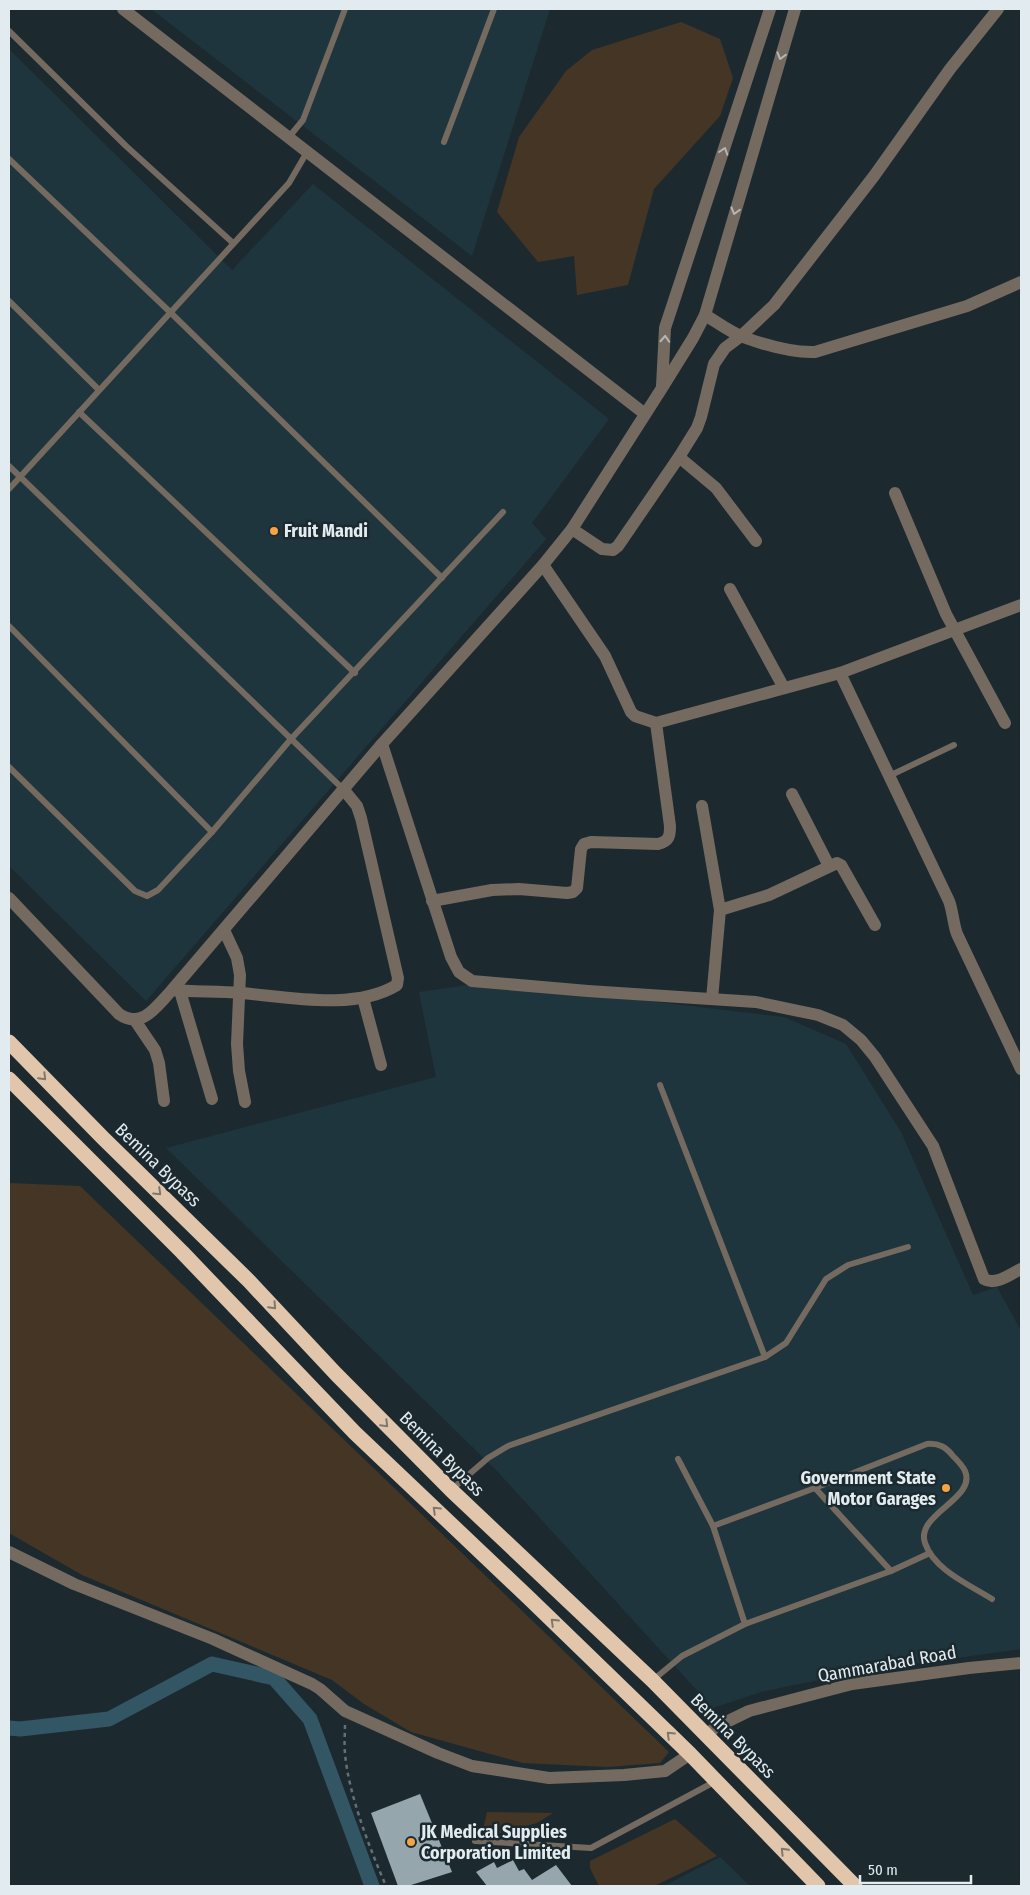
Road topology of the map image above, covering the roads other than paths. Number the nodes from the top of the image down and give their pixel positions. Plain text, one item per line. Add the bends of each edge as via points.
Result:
1 (345, 9) edge
2 (494, 9) edge
3 (770, 9) edge
4 (795, 9) edge
5 (998, 9) edge
6 (128, 10) edge
7 (9, 31) edge
8 (289, 137) junction
9 (444, 142) dead end
10 (307, 152) junction
11 (9, 158) edge
12 (234, 244) junction
13 (1021, 282) edge
14 (9, 301) edge
15 (170, 312) junction
16 (705, 315) junction
17 (741, 336) junction
18 (662, 388) junction
19 (100, 390) junction
20 (79, 412) junction
21 (645, 414) junction
22 (679, 457) junction
23 (9, 466) edge
24 (20, 477) junction
25 (9, 489) edge
26 (895, 493) dead end
27 (502, 512) dead end
28 (572, 529) junction
29 (756, 541) dead end
30 (543, 565) junction
31 (442, 578) junction
32 (730, 588) dead end
33 (1021, 604) edge
34 (9, 626) edge
35 (955, 630) junction
36 (355, 673) junction
37 (840, 673) junction
38 (784, 688) junction
39 (656, 723) junction
40 (1005, 723) dead end
41 (291, 739) junction
42 (382, 744) junction
43 (954, 746) dead end
44 (9, 767) edge
45 (889, 776) junction
46 (344, 790) junction
47 (792, 794) dead end
48 (702, 806) dead end
49 (212, 832) junction
50 (829, 866) junction
51 (9, 898) edge
52 (432, 901) junction
53 (720, 910) junction
54 (874, 925) dead end
55 (224, 930) junction
56 (176, 990) junction
57 (240, 993) junction
58 (363, 998) junction
59 (712, 999) junction
60 (134, 1019) junction
61 (9, 1042) edge
62 (380, 1065) dead end
63 (1021, 1069) edge
64 (9, 1079) edge
65 (660, 1085) dead end
66 (212, 1099) dead end
67 (164, 1101) dead end
68 (245, 1102) dead end
69 (908, 1247) dead end
70 (1021, 1269) edge
71 (765, 1357) junction
72 (678, 1459) dead end
73 (815, 1488) junction
74 (451, 1490) junction
75 (713, 1526) junction
76 (9, 1552) edge
77 (930, 1553) junction
78 (891, 1571) junction
79 (992, 1599) dead end
80 (745, 1624) junction
81 (1021, 1663) edge
82 (652, 1680) junction
83 (708, 1736) junction
84 (690, 1754) junction
85 (716, 1782) junction
86 (475, 1841) dead end
87 (818, 1886) edge
88 (855, 1886) edge

1 - 8 lane via 303,120
2 - 9 lane
18 -> 3 street via 665,328
4 -> 16 street
5 - 17 street via 774,305
6 - 8 street
7 - 12 lane via 126,146
8 - 10 street
10 - 12 lane via 289,183
10 - 21 street
11 - 15 lane
12 - 15 lane
13 - 17 street via 967,306 815,352 790,351
14 - 19 lane
15 - 19 lane
15 - 31 lane
16 - 17 street
16 - 18 street
17 - 22 street via 725,348 714,364 702,417
18 - 21 street
19 - 20 lane
20 - 24 lane
20 - 36 lane
21 - 28 street
22 - 28 street via 613,550 602,549
22 - 29 street via 716,488
23 - 24 lane
24 - 25 lane
24 - 41 lane
26 - 35 street
27 - 31 lane
28 - 30 street
30 - 39 street via 605,656 631,712
30 - 42 street
31 - 36 lane
32 - 38 street
33 - 35 street
34 - 49 lane
35 - 37 street
35 - 40 street
36 - 41 lane
37 - 38 street
37 - 45 street
38 - 39 street
39 - 52 street via 670,826 670,837 666,841 658,844 584,844 577,888 573,892 492,890
41 - 46 lane
41 - 49 lane
42 - 46 street
42 - 52 street
43 - 45 lane
44 - 49 lane via 135,892 147,896 158,890
45 - 63 street via 949,901 956,934
46 - 55 street
46 - 58 street via 357,806 361,818 398,978 397,985 390,989
47 - 50 street
48 - 53 street
50 - 53 street via 769,895
50 - 54 street via 841,865
51 - 60 street via 119,1014
52 - 59 street via 451,957 459,972 472,981
53 - 59 street
55 - 56 street
55 - 57 street via 237,958
56 - 57 street
56 - 60 street via 144,1017
56 - 66 street
57 - 58 street via 300,999
57 - 68 street via 239,1071
58 - 62 street
59 - 70 street via 756,1002 818,1015 843,1025 861,1040 894,1084 933,1146 984,1278 991,1282
60 - 67 street via 155,1050
61 -> 74 highway, Bemina Bypass via 250,1281
84 -> 64 highway via 355,1433 182,1252
65 - 71 lane
69 - 71 lane via 848,1265 826,1279 786,1343
71 - 74 lane via 508,1446 488,1458
72 - 75 lane
73 - 75 lane
73 - 77 lane via 927,1444 942,1446 965,1471 967,1480 964,1490 933,1519 925,1532 924,1542
73 - 78 lane
74 - 82 highway, Bemina Bypass
75 - 80 lane
76 - 84 street via 74,1584 213,1639 312,1684 344,1711 472,1766 549,1778 624,1776 665,1771
77 - 78 lane
77 - 79 lane via 947,1571
78 - 80 lane
80 - 82 lane via 682,1656
81 - 83 street, Qammarabad Road via 852,1684 749,1710 714,1728
82 - 83 highway, Bemina Bypass
83 - 88 highway, Bemina Bypass
84 - 85 highway
85 - 86 lane via 590,1848
87 -> 85 highway

